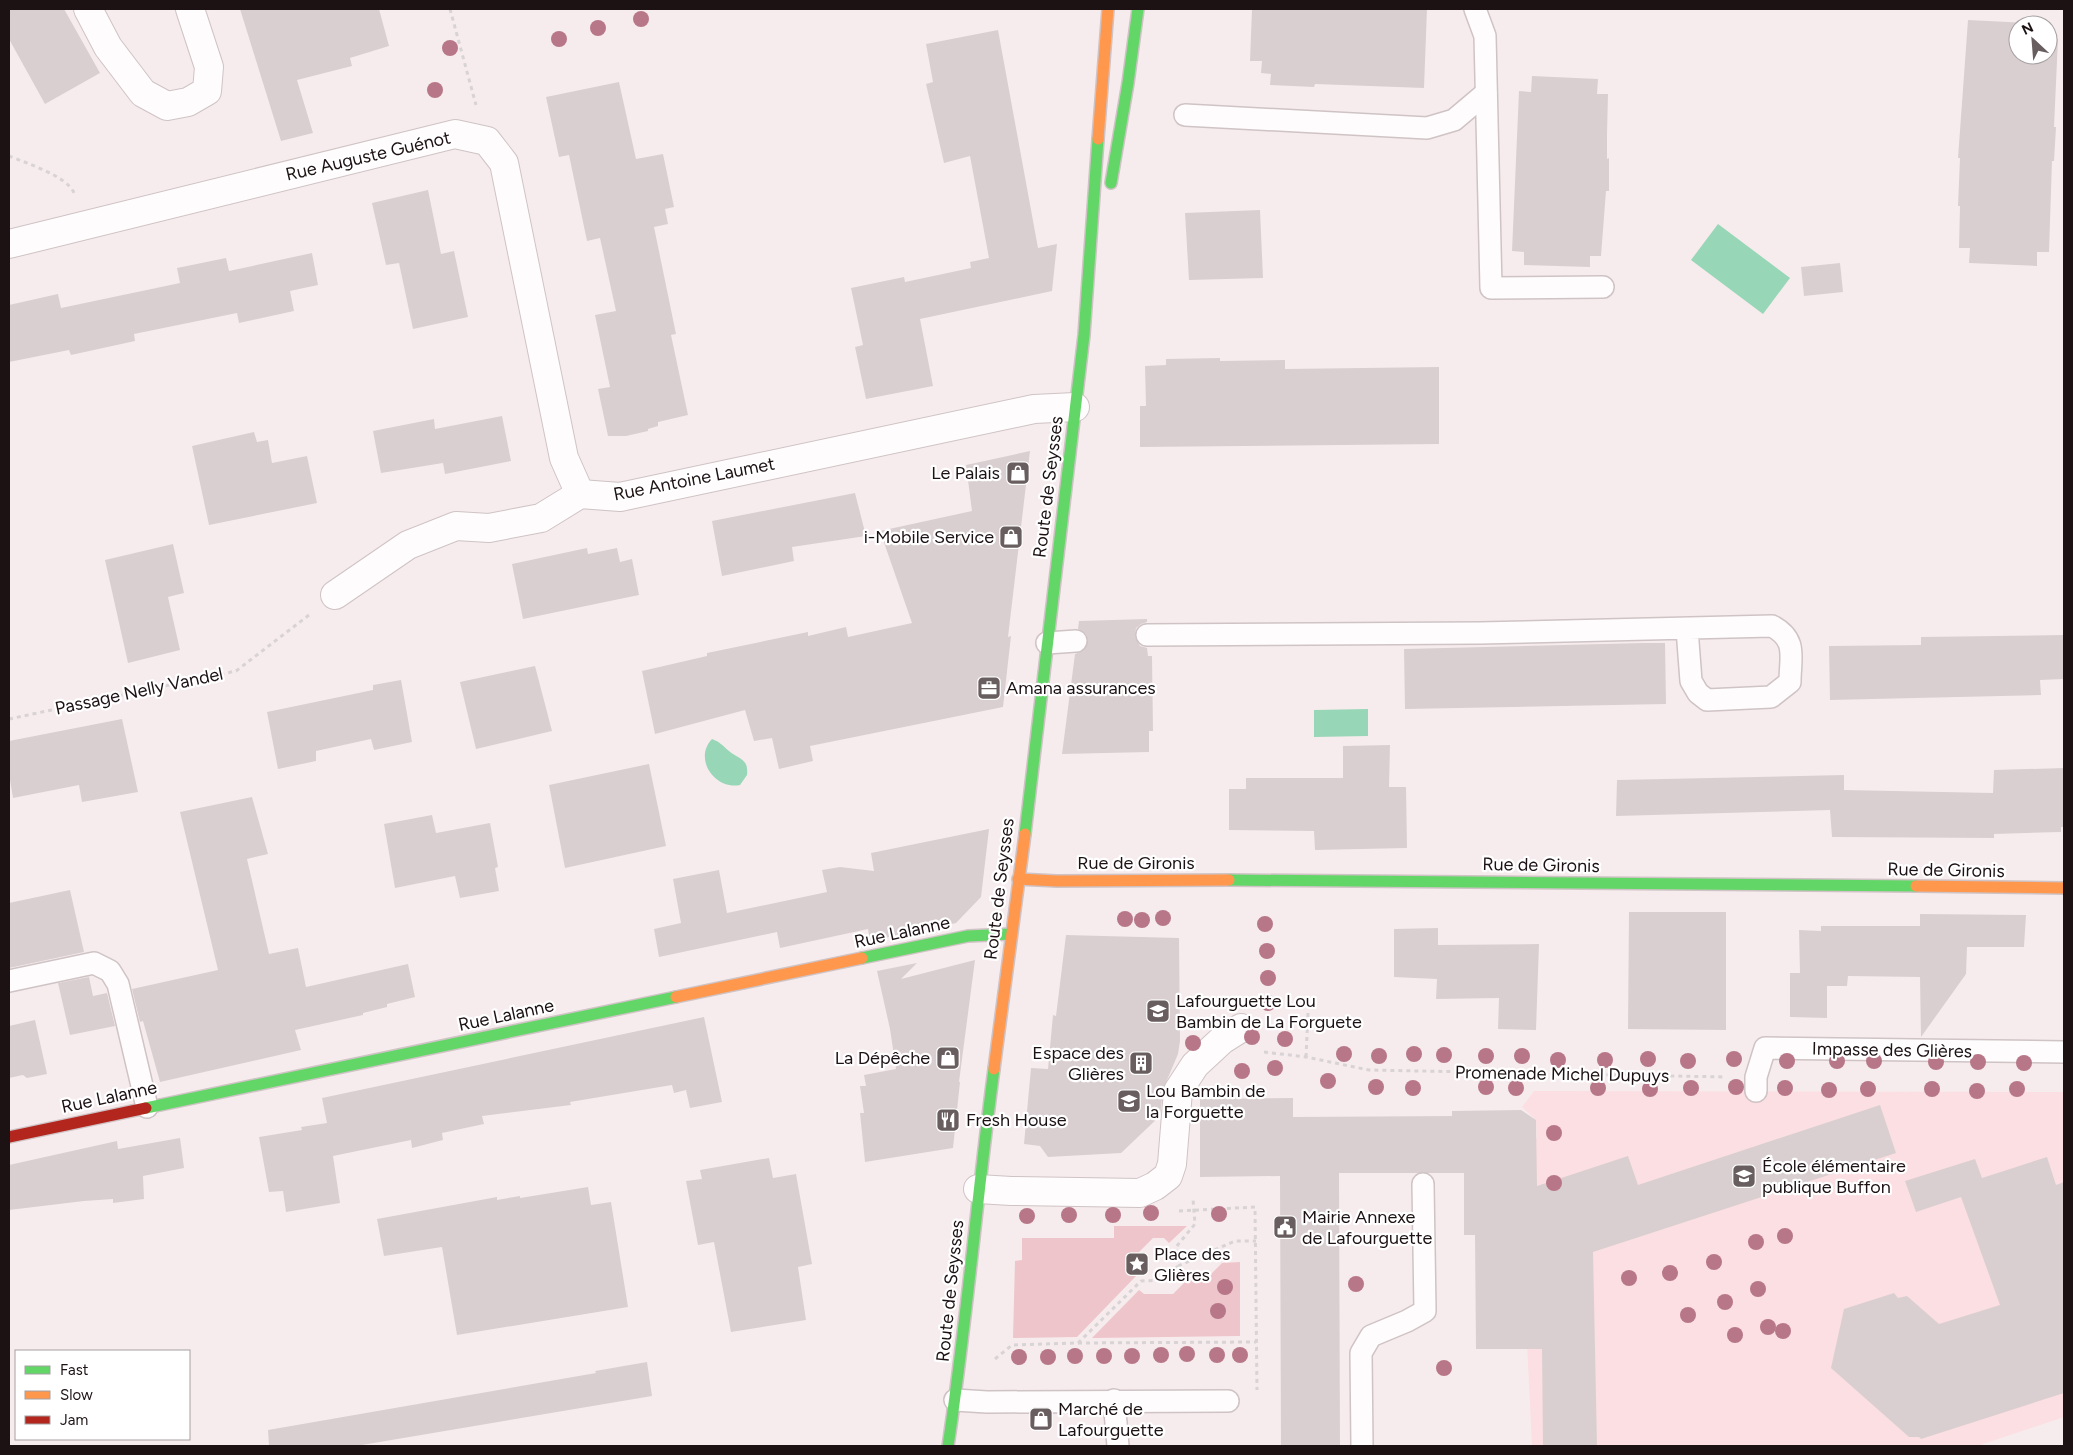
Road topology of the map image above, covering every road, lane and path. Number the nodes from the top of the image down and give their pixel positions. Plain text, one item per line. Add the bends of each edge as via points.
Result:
1 (88, 9) edge
2 (190, 9) edge
3 (450, 9) edge
4 (1108, 9) edge
5 (1138, 9) edge
6 (1475, 9) edge
7 (1486, 93) junction
8 (1185, 115) dead end
9 (487, 141) junction
10 (9, 156) edge
11 (1108, 199) dead end
12 (1104, 219) dead end
13 (86, 225) junction
14 (9, 244) edge
15 (1603, 288) dead end
16 (1084, 335) junction
17 (1075, 406) junction
18 (580, 494) junction
19 (335, 595) joint
20 (1687, 629) junction
21 (1147, 635) dead end
22 (1076, 641) dead end
23 (1047, 643) junction
24 (9, 719) edge
25 (1018, 878) junction
26 (2064, 888) edge
27 (1011, 934) junction
28 (9, 981) edge
29 (1308, 1013) dead end
30 (1241, 1028) dead end
31 (1260, 1051) dead end
32 (2064, 1052) edge
33 (1306, 1057) junction
34 (1756, 1084) joint
35 (147, 1107) junction
36 (9, 1137) edge
37 (1423, 1184) dead end
38 (978, 1189) junction
39 (1193, 1194) dead end
40 (1194, 1210) junction
41 (1174, 1211) dead end
42 (1256, 1240) junction
43 (1178, 1266) junction
44 (1256, 1342) junction
45 (1078, 1343) junction
46 (960, 1366) junction
47 (955, 1400) junction
48 (1114, 1400) junction
49 (1228, 1401) joint
50 (948, 1446) edge
51 (1118, 1446) edge
52 (1362, 1446) edge

1 - 2 street via 108,47 143,93 166,106 188,102 207,91 209,67
3 - 9 path
4 - 16 street, Route de Seysses
5 - 11 street
6 - 7 lane via 1485,36
7 - 8 lane via 1454,120 1427,128
7 - 15 lane via 1491,288
9 - 13 street, Rue Auguste Guénot via 454,134
9 - 18 street via 504,163 564,458
10 - 13 path via 57,177 73,190
12 - 16 street, Route de Seysses
13 - 14 street, Rue Auguste Guénot
16 - 17 street, Route de Seysses
17 - 18 street, Rue Antoine Laumet via 1007,415 620,497
17 - 23 street, Route de Seysses
18 - 19 street via 541,518 489,528 456,526 448,529 408,546
19 - 24 path, Passage Nelly Vandel via 236,671
20 - 20 lane via 1772,626 1783,632 1791,645 1790,682 1771,697 1707,700 1690,681
20 - 21 lane via 1469,634
22 - 23 lane
23 - 25 street, Route de Seysses
25 - 26 street, Rue de Gironis via 1057,881 1307,880
25 - 27 street, Route de Seysses
27 - 35 street, Rue Lalanne via 968,936
27 - 38 street, Route de Seysses
28 - 35 lane via 94,963 110,971 118,984
29 - 33 path
30 - 38 street via 1222,1040 1195,1065 1178,1091 1172,1164 1168,1176 1155,1186 1140,1193
31 - 33 path, Promenade Michel Dupuys
32 - 34 lane, Impasse des Glières via 1765,1048
33 - 34 path, Promenade Michel Dupuys via 1369,1070
35 - 36 street, Rue Lalanne
37 - 52 lane via 1424,1311 1370,1336 1361,1353
38 - 46 street, Route de Seysses
39 - 40 path
40 - 41 path
40 - 42 path via 1255,1207
40 - 43 path via 1195,1224 1176,1247
42 - 43 path via 1236,1241
42 - 44 path
43 - 45 path via 1165,1280 1140,1281
44 - 45 path
44 - 49 path via 1257,1401
45 - 46 path via 1012,1345 984,1368
46 - 47 street, Route de Seysses
47 - 48 lane
47 - 50 street, Route de Seysses
48 - 49 lane
48 - 51 lane

